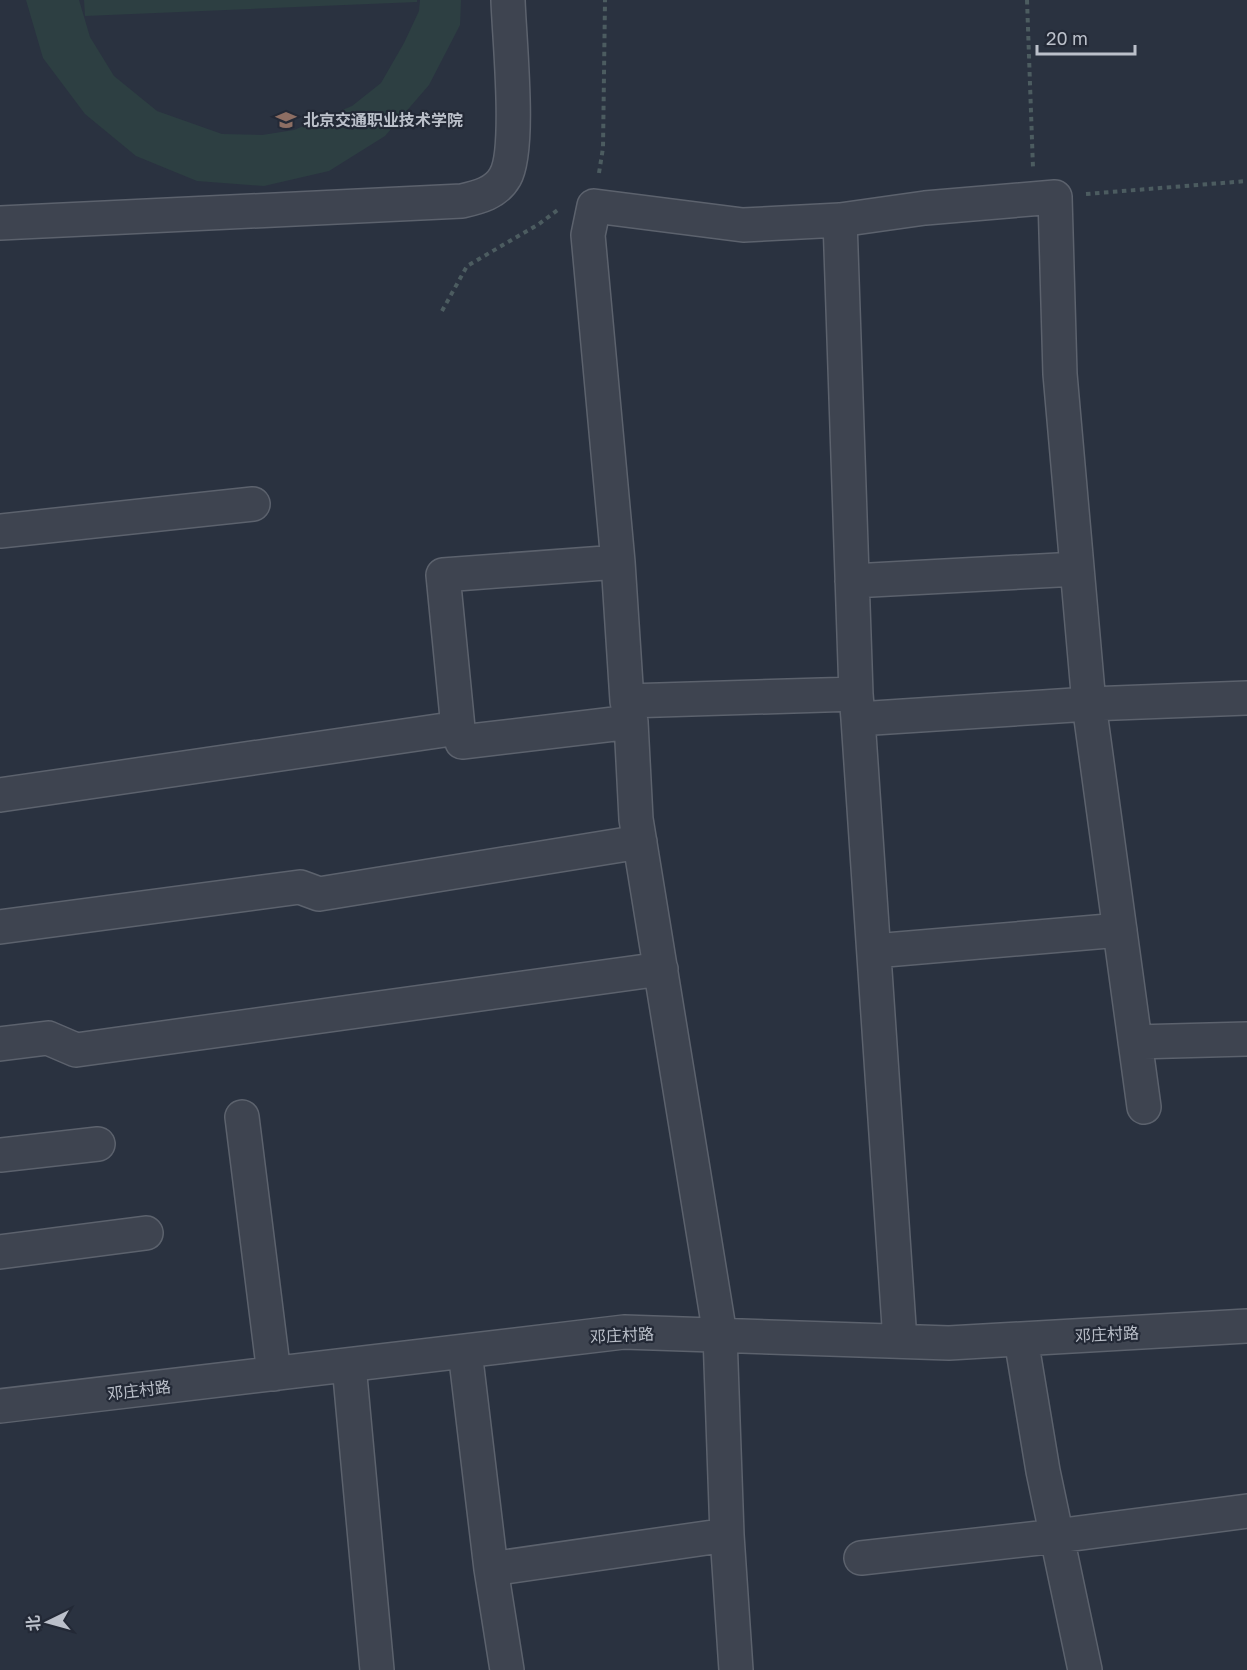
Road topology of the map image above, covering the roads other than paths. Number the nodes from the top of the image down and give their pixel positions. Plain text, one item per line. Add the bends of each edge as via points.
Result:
1 (508, 0) edge
2 (840, 220) junction
3 (0, 223) edge
4 (253, 504) dead end
5 (0, 531) edge
6 (618, 562) junction
7 (1077, 569) junction
8 (852, 581) junction
9 (1247, 698) edge
10 (1089, 704) junction
11 (857, 706) junction
12 (629, 711) junction
13 (458, 728) junction
14 (0, 795) edge
15 (640, 842) junction
16 (0, 927) edge
17 (1120, 930) junction
18 (874, 951) junction
19 (660, 969) junction
20 (1247, 1039) edge
21 (1135, 1042) junction
22 (0, 1044) edge
23 (1144, 1107) dead end
24 (242, 1117) dead end
25 (98, 1144) dead end
26 (0, 1155) edge
27 (146, 1233) dead end
28 (0, 1252) edge
29 (1247, 1326) edge
30 (720, 1335) junction
31 (1021, 1339) junction
32 (900, 1341) junction
33 (465, 1351) junction
34 (349, 1365) junction
35 (274, 1374) junction
36 (0, 1406) edge
37 (1247, 1511) edge
38 (727, 1535) junction
39 (1057, 1536) junction
40 (861, 1558) dead end
41 (491, 1569) junction
42 (377, 1670) edge
43 (507, 1670) edge
44 (736, 1670) edge
45 (1084, 1670) edge

1 - 3 street via 513,144 506,176 488,195 462,201
2 - 6 street via 743,225 594,206 588,235
2 - 7 street via 1044,198
2 - 8 street
4 - 5 street
6 - 12 street
6 - 13 street via 443,575
7 - 8 street
7 - 10 street
8 - 11 street
9 - 10 street
10 - 11 street
10 - 17 street
11 - 12 street
11 - 18 street
12 - 13 street via 462,742
12 - 15 street
13 - 14 street
15 - 16 street via 319,894 300,887
15 - 19 street
17 - 18 street
17 - 21 street
18 - 32 street
19 - 22 street via 76,1050 48,1038
19 - 30 street
20 - 21 street
21 - 23 street
24 - 35 street
25 - 26 street
27 - 28 street
29 - 31 street, 邓庄村路
30 - 32 street, 邓庄村路
30 - 33 street, 邓庄村路 via 624,1332
30 - 38 street
31 - 32 street, 邓庄村路
31 - 39 street
33 - 34 street, 邓庄村路
33 - 41 street
34 - 35 street, 邓庄村路
34 - 42 street
35 - 36 street, 邓庄村路
37 - 39 street
38 - 41 street
38 - 44 street
39 - 40 street
39 - 45 street
41 - 43 street

